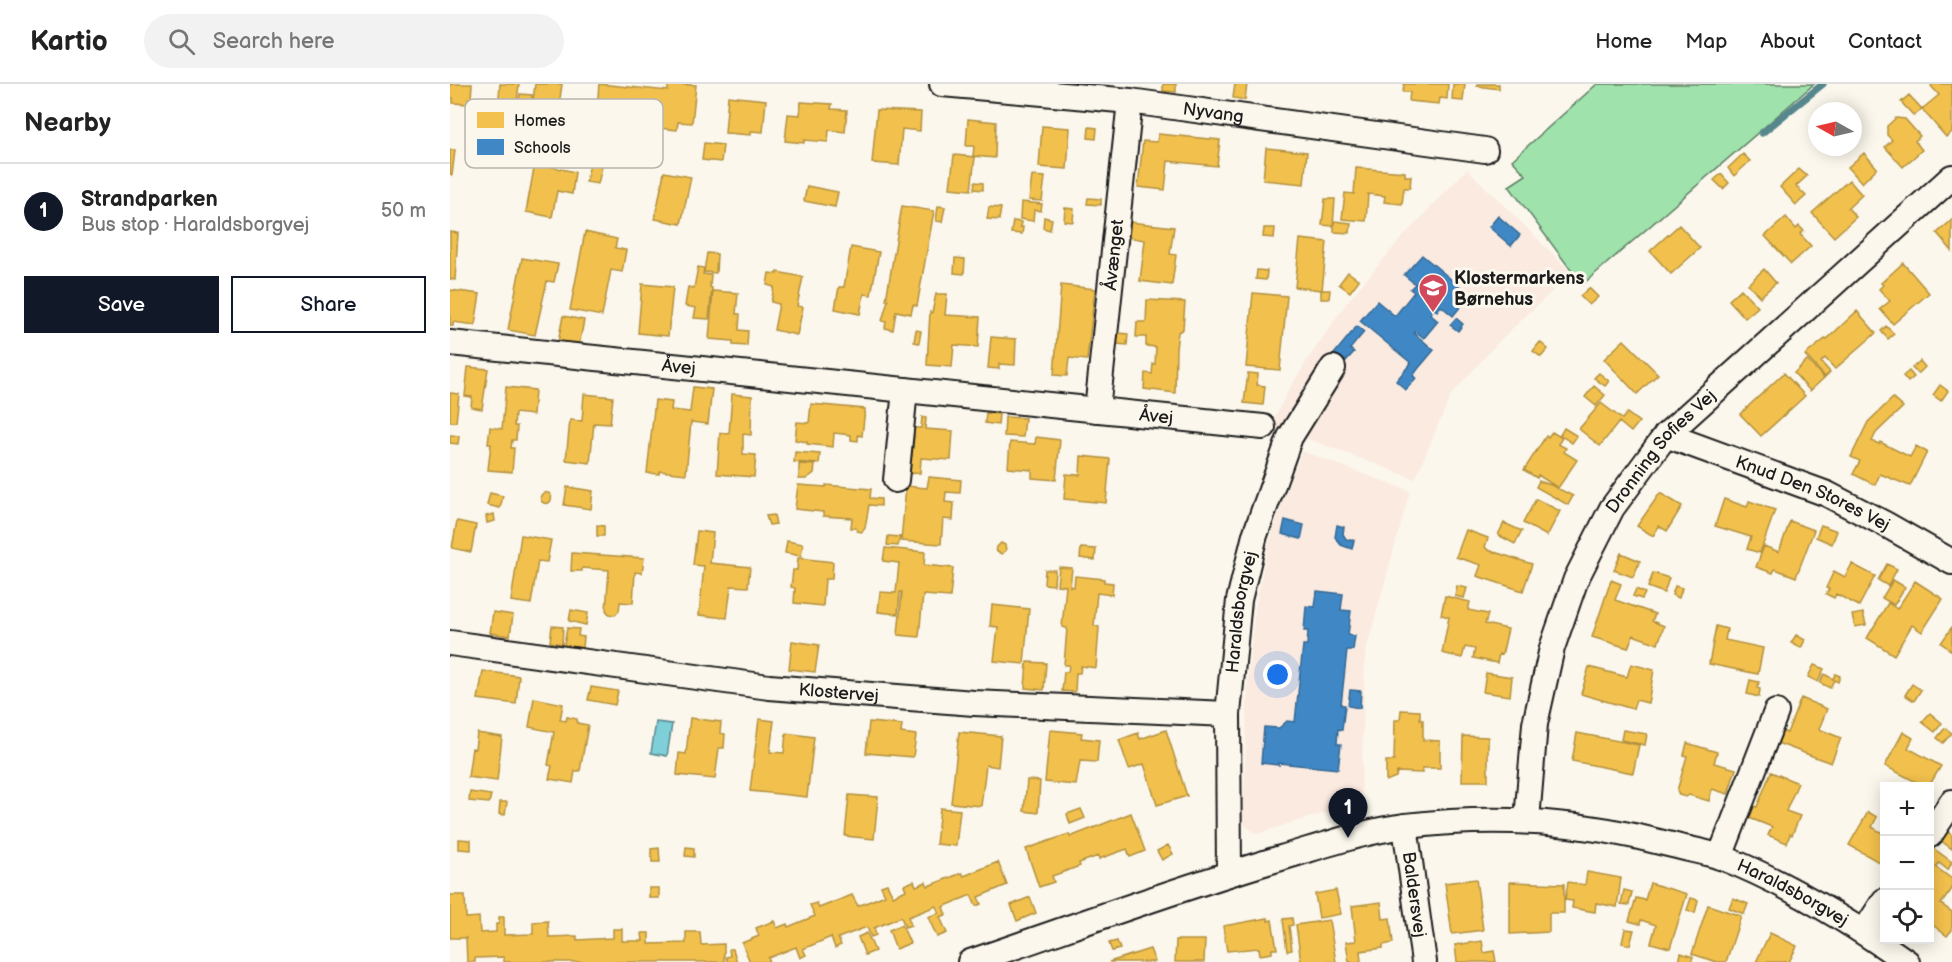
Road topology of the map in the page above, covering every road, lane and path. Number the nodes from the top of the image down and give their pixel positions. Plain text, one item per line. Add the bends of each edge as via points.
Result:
1 (942, 84) edge
2 (1130, 101) junction
3 (1485, 150) dead end
4 (1952, 177) edge
5 (450, 343) edge
6 (1333, 368) dead end
7 (905, 390) junction
8 (1097, 410) junction
9 (1263, 427) dead end
10 (1666, 435) junction
11 (896, 480) dead end
12 (1952, 562) edge
13 (450, 643) edge
14 (1776, 712) dead end
15 (1228, 714) junction
16 (1952, 802) edge
17 (1527, 820) junction
18 (1405, 826) junction
19 (1934, 828) edge
20 (1720, 857) junction
21 (1229, 873) junction
22 (1880, 907) edge
23 (1863, 932) junction
24 (999, 957) edge
25 (970, 962) edge
26 (1424, 962) edge
27 (1907, 962) edge

1 - 2 street, Nyvang
2 - 3 street, Nyvang
2 - 8 street, Åvænget
4 - 10 street, Dronning Sofies Vej
5 - 7 street, Åvej
6 - 15 street, Haraldsborgvej via 1290,437 1255,535 1239,600
7 - 8 street, Åvej
7 - 11 street
8 - 9 street, Åvej
10 - 12 street, Knud Den Stores Vej via 1827,494
10 - 17 street, Dronning Sofies Vej via 1612,508 1576,579 1552,648 1535,724
13 - 15 street, Klostervej via 769,687 974,703
14 - 20 street, Haraldsborgvej
15 - 21 street, Haraldsborgvej
16 - 19 street
17 - 18 street, Haraldsborgvej
17 - 20 street, Haraldsborgvej via 1634,835
18 - 21 street, Haraldsborgvej via 1348,838
18 - 26 street, Baldersvej
20 - 23 street, Haraldsborgvej via 1803,896
21 - 24 street, Haraldsborgvej
22 - 23 street, Haraldsborgvej
23 - 27 street, Haraldsborgvej
24 - 25 street, Haraldsborgvej

